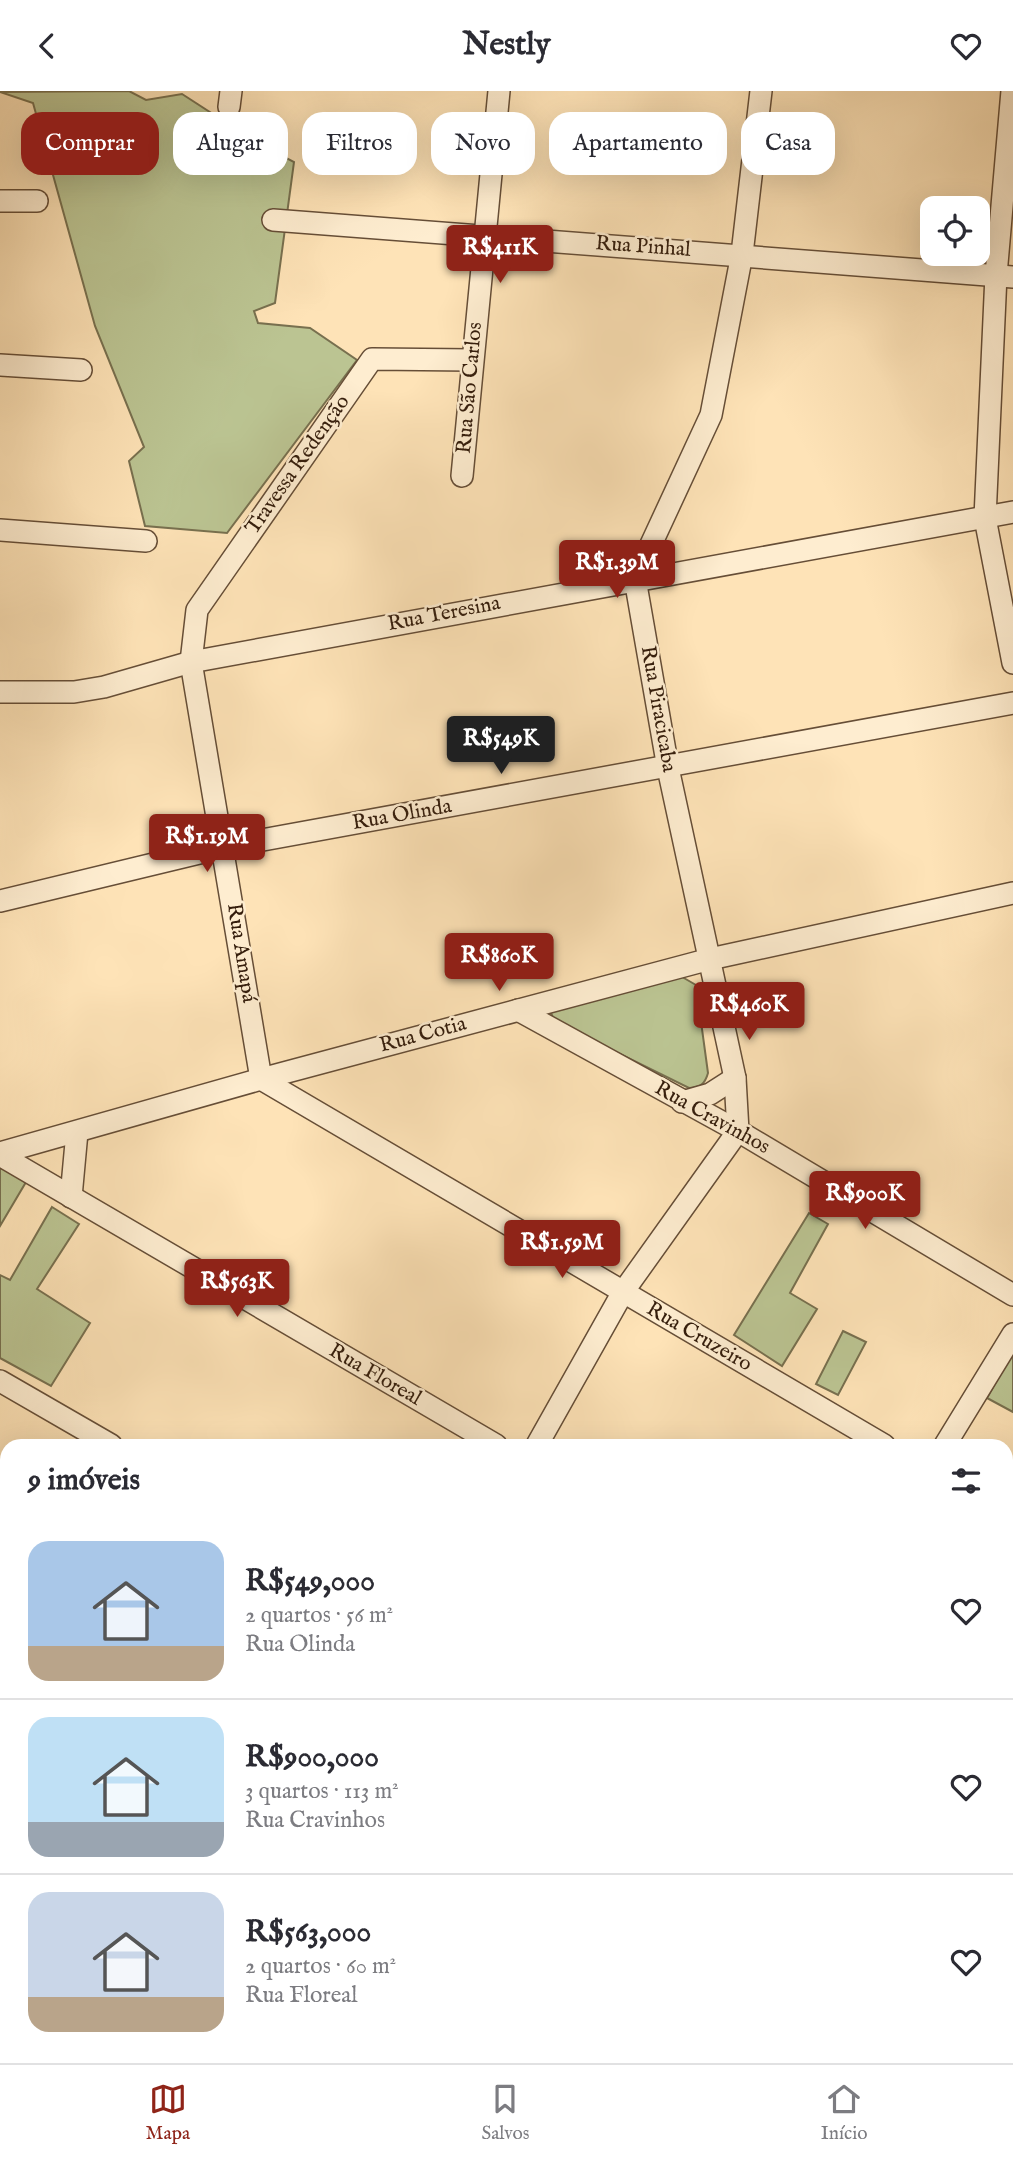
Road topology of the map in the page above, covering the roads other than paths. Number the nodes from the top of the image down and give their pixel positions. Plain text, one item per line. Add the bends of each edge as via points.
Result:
1 (499, 91) edge
2 (761, 91) edge
3 (1012, 91) edge
4 (0, 201) edge
5 (37, 201) dead end
6 (273, 220) dead end
7 (484, 237) junction
8 (742, 254) junction
9 (1004, 276) edge
10 (472, 359) junction
11 (0, 366) edge
12 (81, 370) dead end
13 (462, 476) dead end
14 (1013, 512) edge
15 (985, 518) junction
16 (0, 530) edge
17 (146, 541) dead end
18 (635, 579) junction
19 (191, 662) junction
20 (1013, 663) edge
21 (0, 692) edge
22 (1013, 703) edge
23 (668, 768) junction
24 (224, 847) junction
25 (1013, 893) edge
26 (0, 901) edge
27 (710, 959) junction
28 (518, 1010) junction
29 (735, 1078) junction
30 (261, 1079) junction
31 (682, 1102) junction
32 (738, 1131) junction
33 (77, 1132) junction
34 (0, 1154) edge
35 (71, 1197) junction
36 (623, 1292) junction
37 (1013, 1295) edge
38 (1013, 1334) edge
39 (0, 1381) edge
40 (101, 1439) edge
41 (486, 1439) edge
42 (540, 1439) edge
43 (874, 1439) edge
44 (949, 1439) edge

1 - 7 street, Rua São Carlos
2 - 8 street
3 - 9 street
4 - 5 street
6 - 7 street, Rua Pinhal
7 - 8 street, Rua Pinhal
7 - 10 street, Rua São Carlos
8 - 9 street, Rua Pinhal
8 - 18 street via 711,415
9 - 15 street
10 - 13 street, Rua São Carlos
10 - 19 street, Travessa Redenção via 372,359 197,610
11 - 12 street
14 - 15 street, Rua Teresina
15 - 18 street, Rua Teresina
15 - 20 street
16 - 17 street
18 - 19 street, Rua Teresina
18 - 23 street, Rua Piracicaba
19 - 21 street, Rua Teresina via 74,692
19 - 24 street, Rua Amapá
22 - 23 street, Rua Olinda
23 - 24 street, Rua Olinda
23 - 27 street, Rua Piracicaba
24 - 26 street, Rua Olinda
24 - 30 street, Rua Amapá
25 - 27 street, Rua Cotia
27 - 28 street, Rua Cotia
27 - 29 street, Rua Piracicaba
28 - 30 street, Rua Cotia
28 - 31 street, Rua Cravinhos
29 - 31 street via 710,1094
29 - 32 street, Rua Piracicaba
30 - 33 street, Rua Cotia
30 - 36 street, Rua Cruzeiro
31 - 32 street, Rua Cravinhos
32 - 36 street
32 - 37 street, Rua Cravinhos
33 - 34 street, Rua Cotia
33 - 35 street
34 - 35 street, Rua Floreal
35 - 41 street, Rua Floreal
36 - 42 street
36 - 43 street, Rua Cruzeiro
38 - 44 street
39 - 40 street

